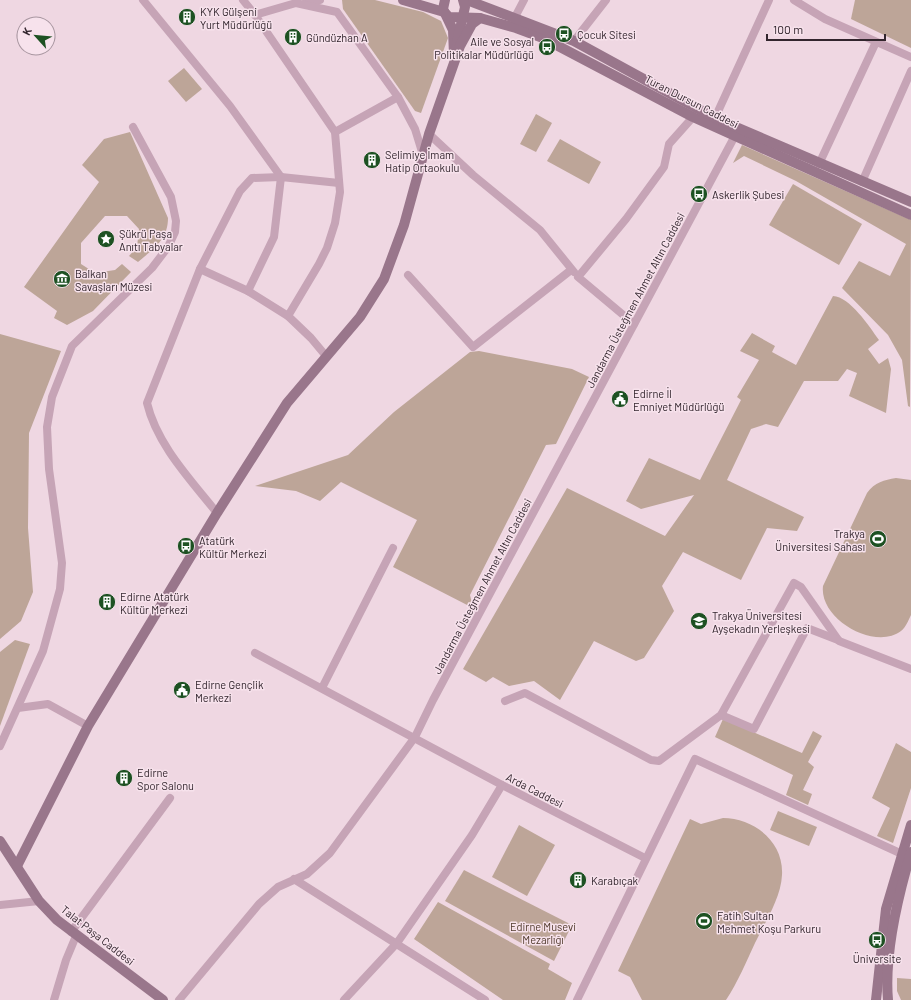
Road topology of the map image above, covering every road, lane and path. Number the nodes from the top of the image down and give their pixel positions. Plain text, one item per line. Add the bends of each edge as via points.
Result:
1 (143, 0) edge
2 (243, 0) edge
3 (320, 0) edge
4 (403, 0) edge
5 (445, 0) edge
6 (463, 0) edge
7 (467, 0) edge
8 (524, 0) edge
9 (606, 0) edge
10 (769, 0) edge
11 (794, 0) edge
12 (293, 2) edge
13 (444, 12) junction
14 (255, 15) junction
15 (462, 16) junction
16 (515, 17) junction
17 (480, 18) junction
18 (574, 41) junction
19 (876, 42) junction
20 (454, 56) junction
21 (911, 57) edge
22 (911, 71) edge
23 (398, 97) junction
24 (693, 116) junction
25 (715, 118) junction
26 (133, 127) dead end
27 (335, 132) junction
28 (736, 133) junction
29 (429, 134) junction
30 (423, 155) junction
31 (819, 164) junction
32 (281, 176) junction
33 (862, 182) junction
34 (339, 183) junction
35 (911, 202) edge
36 (911, 215) edge
37 (200, 269) junction
38 (571, 270) junction
39 (408, 275) dead end
40 (578, 277) junction
41 (248, 291) junction
42 (288, 316) junction
43 (634, 324) junction
44 (326, 356) junction
45 (217, 513) junction
46 (393, 548) dead end
47 (839, 641) junction
48 (255, 653) dead end
49 (911, 669) edge
50 (322, 688) junction
51 (505, 701) dead end
52 (18, 708) junction
53 (721, 715) junction
54 (88, 726) junction
55 (416, 738) junction
56 (0, 746) edge
57 (502, 785) junction
58 (170, 798) dead end
59 (911, 824) edge
60 (0, 841) edge
61 (906, 853) edge
62 (645, 858) junction
63 (16, 866) junction
64 (294, 879) junction
65 (39, 901) junction
66 (0, 905) edge
67 (74, 934) junction
68 (397, 943) junction
69 (54, 1000) edge
70 (163, 1000) edge
71 (179, 1000) edge
72 (344, 1000) edge
73 (485, 1000) edge
74 (577, 1000) edge
75 (876, 1000) edge
76 (888, 1000) edge

1 - 32 street via 230,106
2 - 14 street
3 - 12 street
4 - 13 main road
5 - 13 main road
6 - 15 main road via 465,7
7 - 16 main road, Turan Dursun Caddesi
8 - 16 street
9 - 18 street
10 - 25 street
11 - 19 street via 825,19
12 - 14 street
12 - 23 street via 337,12
13 - 15 main road, Turan Dursun Caddesi via 453,18
13 - 20 main road via 453,30
14 - 27 street
15 - 17 main road, Turan Dursun Caddesi
15 - 20 main road
16 - 18 main road, Turan Dursun Caddesi
17 - 20 main road via 472,24
17 - 24 main road, Turan Dursun Caddesi via 543,38
18 - 25 main road, Turan Dursun Caddesi
19 - 21 street
19 - 31 street
20 - 29 main road
22 - 33 street
23 - 27 street
23 - 30 street via 415,129
24 - 28 main road, Turan Dursun Caddesi
24 - 40 street via 669,144 664,167 626,219
25 - 28 main road, Turan Dursun Caddesi
26 - 52 street via 171,197 176,221 175,232 168,248 152,268 72,346 52,397 47,427 49,469 62,564 60,589 43,651
27 - 34 street
28 - 31 main road, Turan Dursun Caddesi
28 - 36 main road, Turan Dursun Caddesi
28 - 43 street, Jandarma Üsteğmen Ahmet Altın Caddesi
29 - 30 main road
29 - 38 street via 473,175 540,230
30 - 44 main road via 404,226 384,279 360,317
31 - 33 main road, Turan Dursun Caddesi
32 - 34 street
32 - 37 street via 252,178 245,185
32 - 41 street via 274,237
33 - 35 main road, Turan Dursun Caddesi
34 - 42 street via 335,222 327,248 309,284
37 - 41 street
37 - 45 street via 148,403 151,418 178,464
38 - 39 street via 473,347
38 - 40 street
40 - 43 street
41 - 42 street
42 - 44 street
43 - 55 street, Jandarma Üsteğmen Ahmet Altın Caddesi via 437,693
44 - 45 main road via 287,403
45 - 54 main road
46 - 50 street
47 - 49 street
47 - 53 street via 806,628 754,729
47 - 53 street via 801,587 794,583
48 - 50 street, Arda Caddesi
50 - 55 street, Arda Caddesi
51 - 53 street via 525,693 651,760 658,761
52 - 54 street via 48,704
52 - 56 street via 9,722
54 - 63 main road
55 - 57 street, Arda Caddesi
55 - 64 street, Jandarma Üsteğmen Ahmet Altın Caddesi via 330,853 307,874
57 - 62 street, Arda Caddesi
57 - 68 street via 472,835
58 - 67 street
59 - 61 main road
60 - 63 main road, Talat Paşa Caddesi
61 - 62 street via 695,758
61 - 75 main road via 886,909
61 - 76 main road via 896,908
62 - 74 street
63 - 65 main road, Talat Paşa Caddesi
64 - 68 street
64 - 71 street, Jandarma Üsteğmen Ahmet Altın Caddesi via 278,887 259,904
65 - 66 street
65 - 67 main road, Talat Paşa Caddesi
67 - 69 street
67 - 70 main road, Talat Paşa Caddesi
68 - 72 street
68 - 73 street

